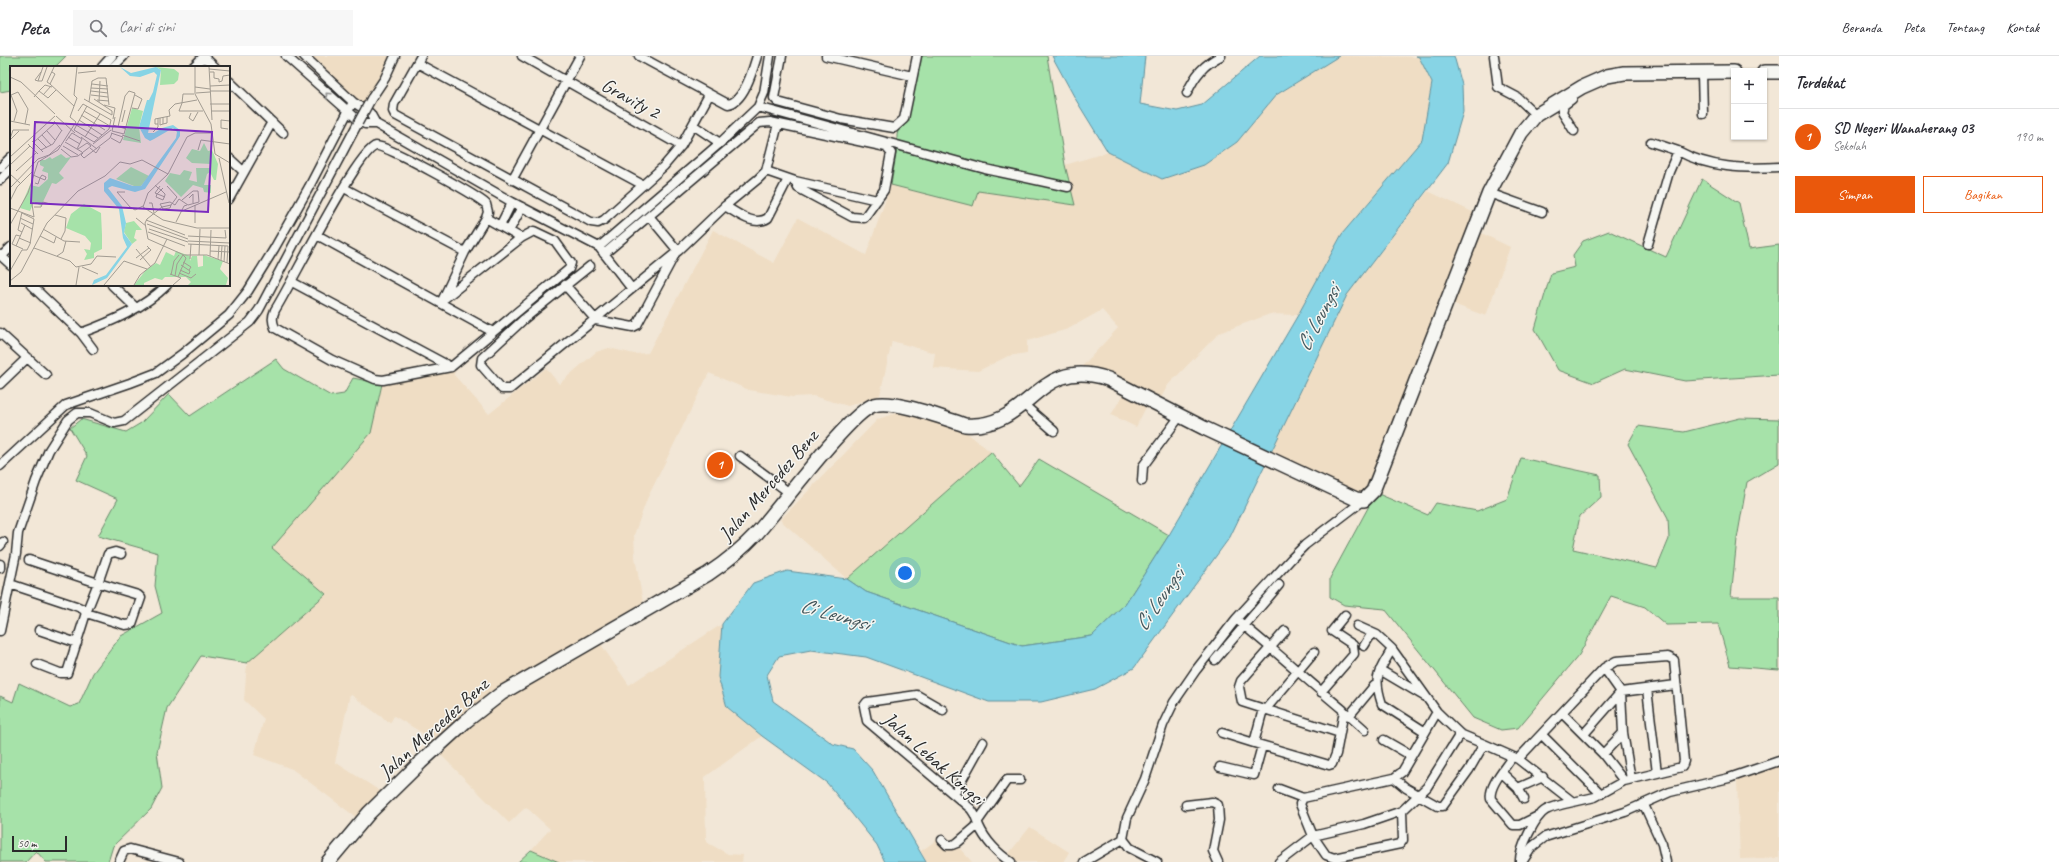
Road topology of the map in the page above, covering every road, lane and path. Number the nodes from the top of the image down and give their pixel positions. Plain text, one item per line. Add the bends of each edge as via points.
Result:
1 (124, 56) edge
2 (204, 56) edge
3 (286, 56) edge
4 (304, 56) edge
5 (395, 56) edge
6 (522, 56) edge
7 (580, 56) edge
8 (639, 56) edge
9 (757, 56) edge
10 (770, 56) edge
11 (782, 56) edge
12 (826, 56) edge
13 (917, 56) edge
14 (1221, 56) edge
15 (1494, 56) edge
16 (111, 57) edge
17 (840, 58) edge
18 (419, 59) edge
19 (103, 66) edge
20 (114, 66) edge
21 (194, 66) edge
22 (214, 66) edge
23 (1731, 72) edge
24 (1767, 72) edge
25 (1779, 72) edge
26 (1702, 73) junction
27 (912, 76) junction
28 (566, 81) junction
29 (230, 82) edge
30 (1573, 92) junction
31 (1187, 93) dead end
32 (710, 95) junction
33 (353, 102) junction
34 (758, 108) junction
35 (347, 112) junction
36 (1703, 114) dead end
37 (1536, 115) junction
38 (272, 122) junction
39 (376, 124) junction
40 (778, 124) junction
41 (693, 125) junction
42 (540, 129) junction
43 (1574, 131) dead end
44 (283, 133) dead end
45 (720, 142) junction
46 (1651, 142) dead end
47 (681, 146) junction
48 (1678, 151) junction
49 (10, 158) edge
50 (230, 159) edge
51 (1779, 167) edge
52 (0, 168) edge
53 (10, 170) edge
54 (766, 171) junction
55 (244, 172) junction
56 (0, 180) edge
57 (512, 180) junction
58 (792, 180) junction
59 (643, 185) junction
60 (1068, 187) dead end
61 (344, 188) junction
62 (1491, 188) junction
63 (230, 198) edge
64 (876, 200) junction
65 (512, 202) junction
66 (725, 206) junction
67 (522, 207) junction
68 (1542, 212) dead end
69 (649, 216) junction
70 (486, 218) junction
71 (500, 226) junction
72 (509, 231) junction
73 (317, 235) junction
74 (520, 238) junction
75 (1648, 244) dead end
76 (599, 247) junction
77 (10, 248) edge
78 (465, 252) junction
79 (677, 252) junction
80 (604, 254) junction
81 (1, 256) edge
82 (10, 264) edge
83 (590, 266) dead end
84 (292, 282) junction
85 (565, 285) junction
86 (32, 286) edge
87 (113, 286) edge
88 (166, 286) edge
89 (632, 289) junction
90 (443, 300) junction
91 (136, 308) junction
92 (596, 320) junction
93 (493, 332) junction
94 (81, 333) junction
95 (0, 334) edge
96 (93, 349) dead end
97 (26, 359) junction
98 (451, 367) junction
99 (46, 375) dead end
100 (0, 384) edge
101 (1023, 404) junction
102 (1180, 416) junction
103 (1054, 431) dead end
104 (740, 456) dead end
105 (0, 466) edge
106 (1142, 481) dead end
107 (790, 494) junction
108 (1364, 500) junction
109 (121, 554) dead end
110 (29, 560) dead end
111 (0, 564) edge
112 (0, 568) edge
113 (98, 583) junction
114 (10, 584) junction
115 (1279, 585) dead end
116 (86, 613) junction
117 (1345, 615) dead end
118 (1236, 619) junction
119 (1244, 626) junction
120 (1357, 626) dead end
121 (39, 630) dead end
122 (0, 631) edge
123 (1285, 631) dead end
124 (1372, 633) junction
125 (77, 642) junction
126 (1364, 646) dead end
127 (1270, 648) junction
128 (1392, 649) junction
129 (1314, 652) dead end
130 (1215, 660) dead end
131 (37, 664) dead end
132 (1604, 668) junction
133 (1380, 670) junction
134 (1297, 672) junction
135 (1676, 685) junction
136 (1374, 686) dead end
137 (1647, 689) junction
138 (1322, 692) junction
139 (1621, 692) junction
140 (1425, 697) junction
141 (943, 710) dead end
142 (1265, 710) junction
143 (1437, 712) junction
144 (1562, 713) junction
145 (1346, 714) junction
146 (1364, 730) dead end
147 (1424, 731) junction
148 (1222, 733) dead end
149 (1340, 733) junction
150 (1623, 733) junction
151 (1460, 734) junction
152 (1584, 734) junction
153 (1542, 735) junction
154 (1384, 740) dead end
155 (982, 742) dead end
156 (1484, 744) junction
157 (1258, 745) junction
158 (1603, 754) junction
159 (1410, 755) junction
160 (1515, 758) junction
161 (1779, 761) edge
162 (1220, 767) dead end
163 (1502, 773) junction
164 (1657, 773) junction
165 (1394, 778) junction
166 (1543, 778) junction
167 (1020, 780) dead end
168 (1627, 780) junction
169 (1518, 788) junction
170 (1279, 789) dead end
171 (954, 794) junction
172 (1419, 794) junction
173 (1602, 794) junction
174 (1303, 798) junction
175 (1524, 799) dead end
176 (1573, 802) junction
177 (1186, 805) dead end
178 (1644, 805) junction
179 (1402, 811) junction
180 (1538, 816) junction
181 (978, 823) junction
182 (1313, 836) junction
183 (1123, 839) junction
184 (942, 840) dead end
185 (119, 862) edge
186 (179, 862) edge
187 (328, 862) edge
188 (1011, 862) edge
189 (1084, 862) edge
190 (1157, 862) edge
191 (1218, 862) edge
192 (1279, 862) edge
193 (1521, 862) edge
194 (1666, 862) edge

1 - 20 street
2 - 21 street
2 - 22 street
35 -> 3 street
4 - 33 street
5 - 114 street, bridge via 259,310 250,322 124,421 114,423 84,412 74,414 68,420 49,450 36,480 18,533
6 - 28 street, Gravity 2
7 - 28 street
8 - 32 street
9 - 32 street via 748,85 732,104
10 - 34 street via 764,93
11 - 27 street via 774,98 778,102 840,119 894,128 904,119
12 - 17 street
13 - 27 street
14 - 31 street via 1203,66 1193,78
15 - 37 street via 1498,87 1517,97
16 - 19 street
17 - 27 street
18 - 42 street
18 - 57 street via 394,104 395,115
23 - 26 main road
24 - 25 main road
26 - 30 main road via 1624,73 1595,80
26 - 36 street
28 - 42 street
28 - 47 street, Gravity 2
29 - 38 street
30 - 37 main road
30 - 43 street via 1572,98 1562,112
32 - 41 street
33 - 35 street
33 - 39 street via 370,113
34 - 45 street
34 - 60 street via 985,169
35 - 39 street via 365,124
35 - 105 street via 274,249 248,291 229,315 156,373 66,405
37 - 62 main road via 1526,126
38 - 44 street
38 - 55 street
39 - 65 street
40 - 54 street
40 - 64 street via 889,149 891,153 884,190
40 - 69 street via 764,121 759,123
41 - 45 street
41 - 47 street
42 - 57 street
42 - 59 street
45 - 76 street
46 - 48 street
47 - 59 street
48 - 51 street via 1710,164 1737,168
48 - 75 street via 1669,172
49 - 52 street
50 - 55 street
53 - 56 street
54 - 58 street
54 - 66 street
55 - 63 street
57 - 59 street via 596,223 604,220
58 - 64 street
58 - 64 street via 798,188 857,218 864,218
58 - 66 street via 764,221 756,222
61 - 70 street via 369,149 382,146 482,200 487,206
61 - 73 street
61 - 78 street
62 - 68 street
62 - 108 main road via 1373,491
65 - 67 street
65 - 71 street
66 - 79 street
67 - 72 street
67 - 76 street
69 - 79 street
69 - 80 street
70 - 71 street
70 - 78 street
71 - 72 street
72 - 74 street
73 - 84 street
73 - 90 street
74 - 90 street
74 - 93 street via 538,231 555,241 571,266
76 - 80 street
77 - 81 street
78 - 90 street
79 - 89 street
79 - 92 street via 636,326
80 - 89 street
81 - 82 street
83 - 85 street
84 - 98 street
84 - 98 street via 272,317 275,328 332,360 383,380
85 - 92 street
85 - 92 street via 482,358 481,365 502,389 510,389
86 - 94 street
87 - 91 street
88 - 91 street
89 - 92 street
90 - 93 street
91 - 94 street via 111,322
93 - 98 street
94 - 96 street
95 - 97 street
97 - 99 street
97 - 100 street
101 - 102 main road, Jalan Mercedez Benz via 1065,375 1095,374
101 - 103 street
101 - 107 main road, Jalan Mercedez Benz via 1002,419 977,426 965,425 893,404 873,405 864,410 837,437
102 - 106 street via 1143,466
102 - 108 main road, Jalan Mercedez Benz via 1356,499
104 - 107 street
107 - 187 main road, Jalan Mercedez Benz via 744,546 708,574 502,692 421,762 370,813
108 - 118 street via 1305,545
109 - 113 street via 108,554
110 - 113 street
111 - 112 street
113 - 116 street
113 - 116 street via 138,595 140,598 137,612 132,624 125,625
114 - 116 street via 76,606
114 - 122 street
115 - 119 street
116 - 125 street
117 - 138 street via 1332,631 1353,646 1354,654
118 - 119 street
118 - 183 street via 1196,670 1169,711 1145,779 1127,818
119 - 127 street
119 - 130 street
120 - 124 street
121 - 125 street
123 - 127 street
124 - 126 street
124 - 128 street
125 - 131 street via 67,673 60,674
127 - 134 street
127 - 142 street via 1238,687 1242,702
128 - 133 street
128 - 140 street
129 - 134 street
132 - 135 street via 1616,661 1671,657 1675,664
132 - 139 street
132 - 144 street
133 - 140 street
133 - 147 street via 1377,685 1384,707
134 - 138 street
134 - 142 street
135 - 137 street
135 - 164 street via 1684,764 1679,768
136 - 145 street
137 - 139 street
137 - 164 street
138 - 145 street
139 - 150 street
139 - 152 street
140 - 143 street
141 - 171 street, Jalan Lebak Kongsi via 917,695 867,702 864,706 867,721
142 - 149 street
142 - 157 street
143 - 147 street
143 - 151 street
144 - 152 street
144 - 153 street
145 - 146 street
145 - 149 street
147 - 159 street
148 - 157 street
149 - 157 street via 1334,760 1329,765
150 - 158 street
150 - 168 street
151 - 156 street
151 - 172 street via 1427,787
152 - 158 street
153 - 160 street
153 - 173 street
154 - 159 street
155 - 171 street
156 - 160 street
156 - 172 street via 1446,804 1438,806
157 - 162 street via 1254,775
158 - 168 street
159 - 165 street via 1402,772
160 - 163 street
160 - 166 street
161 - 178 street via 1729,778 1670,792
163 - 169 street
163 - 180 street via 1491,795 1511,824 1520,825
164 - 168 street
165 - 172 street
165 - 174 street
166 - 169 street
166 - 176 street
167 - 181 street via 1008,780
168 - 173 street
169 - 175 street
170 - 174 street
171 - 181 street, Jalan Lebak Kongsi via 971,809
172 - 179 street
173 - 176 street
174 - 182 street via 1300,804
176 - 180 street via 1545,810
177 - 191 street via 1212,802 1218,805 1219,820 1213,851
178 - 193 street via 1545,837 1532,846
178 - 194 street via 1662,844
179 - 182 street via 1364,824
179 - 182 street via 1403,840 1400,844 1334,858 1326,855
180 - 193 street via 1522,852
181 - 184 street via 955,844 947,845
181 - 188 street, Jalan Lebak Kongsi via 999,854
182 - 192 street
183 - 189 street
183 - 190 street via 1130,848
185 - 186 street via 124,851 130,849

